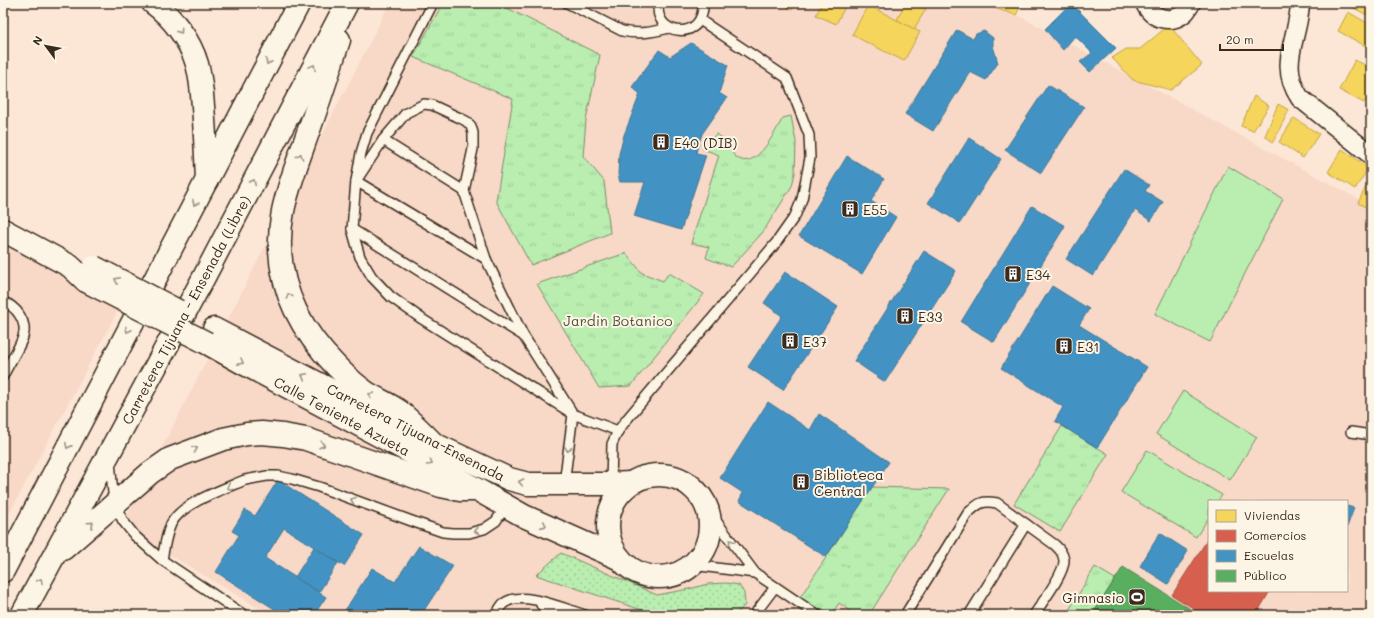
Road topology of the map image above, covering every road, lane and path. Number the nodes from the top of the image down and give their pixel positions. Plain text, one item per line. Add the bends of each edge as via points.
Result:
1 (153, 3) edge
2 (299, 3) edge
3 (347, 3) edge
4 (351, 3) edge
5 (433, 3) edge
6 (567, 3) edge
7 (659, 3) edge
8 (703, 3) edge
9 (1145, 3) edge
10 (1191, 3) edge
11 (1300, 3) edge
12 (700, 20) junction
13 (669, 28) junction
14 (383, 140) junction
15 (1371, 155) edge
16 (207, 180) junction
17 (356, 181) junction
18 (464, 191) junction
19 (352, 229) junction
20 (3, 230) edge
21 (486, 259) junction
22 (3, 302) edge
23 (523, 335) junction
24 (211, 336) junction
25 (3, 376) edge
26 (573, 414) junction
27 (618, 431) junction
28 (1351, 432) dead end
29 (1371, 435) edge
30 (434, 444) junction
31 (110, 452) junction
32 (564, 484) junction
33 (620, 484) junction
34 (476, 490) junction
35 (114, 504) junction
36 (506, 506) junction
37 (708, 510) junction
38 (1026, 524) junction
39 (618, 558) junction
40 (52, 560) junction
41 (162, 560) junction
42 (693, 565) junction
43 (3, 571) edge
44 (754, 573) junction
45 (775, 587) junction
46 (533, 599) junction
47 (22, 615) edge
48 (244, 615) edge
49 (496, 615) edge
50 (556, 615) edge
51 (585, 615) edge
52 (754, 615) edge
53 (817, 615) edge
54 (906, 615) edge
55 (969, 615) edge
56 (1034, 615) edge

1 -> 16 main road via 172,20 197,63 201,80
2 -> 16 main road
31 -> 3 main road, Carretera Tijuana - Ensenada (Libre)
30 -> 4 main road via 398,410 365,391 323,352 294,309 281,260 283,211
5 - 17 lane via 367,133
6 - 13 lane via 627,32 643,34
7 - 13 lane via 659,14
8 - 12 lane
9 - 10 street via 1147,9 1158,17 1171,19 1183,14
11 - 15 street via 1289,66 1293,88 1300,98
12 - 13 lane via 694,27 686,30 677,31
12 - 27 lane via 787,78 809,135 810,158 806,180 795,216 776,243
14 - 17 lane
14 - 18 lane
14 - 18 lane via 406,113 424,104 432,105 466,121 471,126 473,134 473,149
16 -> 43 main road
17 - 19 lane
17 - 21 lane
18 - 21 lane
19 - 23 lane
19 - 26 lane via 360,257 372,277 391,297
20 - 24 main road, Calle Teniente Azueta, bridge
21 - 23 lane
22 - 25 lane via 10,304 17,311 23,323 24,336
23 - 26 lane
30 -> 24 main road, Carretera Tijuana-Ensenada
24 -> 34 main road, Calle Teniente Azueta via 241,362
26 - 27 lane
26 -> 32 lane
27 - 33 lane via 612,444
28 - 29 lane
32 -> 30 main road, Carretera Tijuana-Ensenada via 528,484 509,480
31 - 35 lane
31 - 40 main road, Carretera Tijuana - Ensenada (Libre)
32 - 33 main road, Carretera Tijuana-Ensenada
33 - 37 main road via 660,474 676,477 690,484 701,496
33 - 39 main road via 618,495 610,510 607,527 611,548
35 -> 34 main road via 170,459 224,439 262,433 306,439 441,486
34 - 36 main road, Calle Teniente Azueta
40 -> 35 main road
35 - 41 lane via 134,536
36 -> 39 main road, Calle Teniente Azueta
36 -> 41 lane via 496,521 484,529 468,533 443,532 292,479 278,476 254,478 194,503 177,515 168,532
37 - 42 main road via 711,525 709,540
44 -> 37 lane
38 - 54 lane via 997,503 988,501 978,504 968,513
38 - 55 lane
38 - 56 lane via 1062,552 1064,562 1060,574
39 - 42 main road via 630,570 662,578 679,574
47 -> 40 main road, Carretera Tijuana - Ensenada (Libre)
41 - 48 lane
42 - 44 lane
44 - 45 lane
45 - 52 lane
45 - 53 lane
46 - 49 lane via 513,599 503,604
46 - 50 lane
46 - 51 lane

